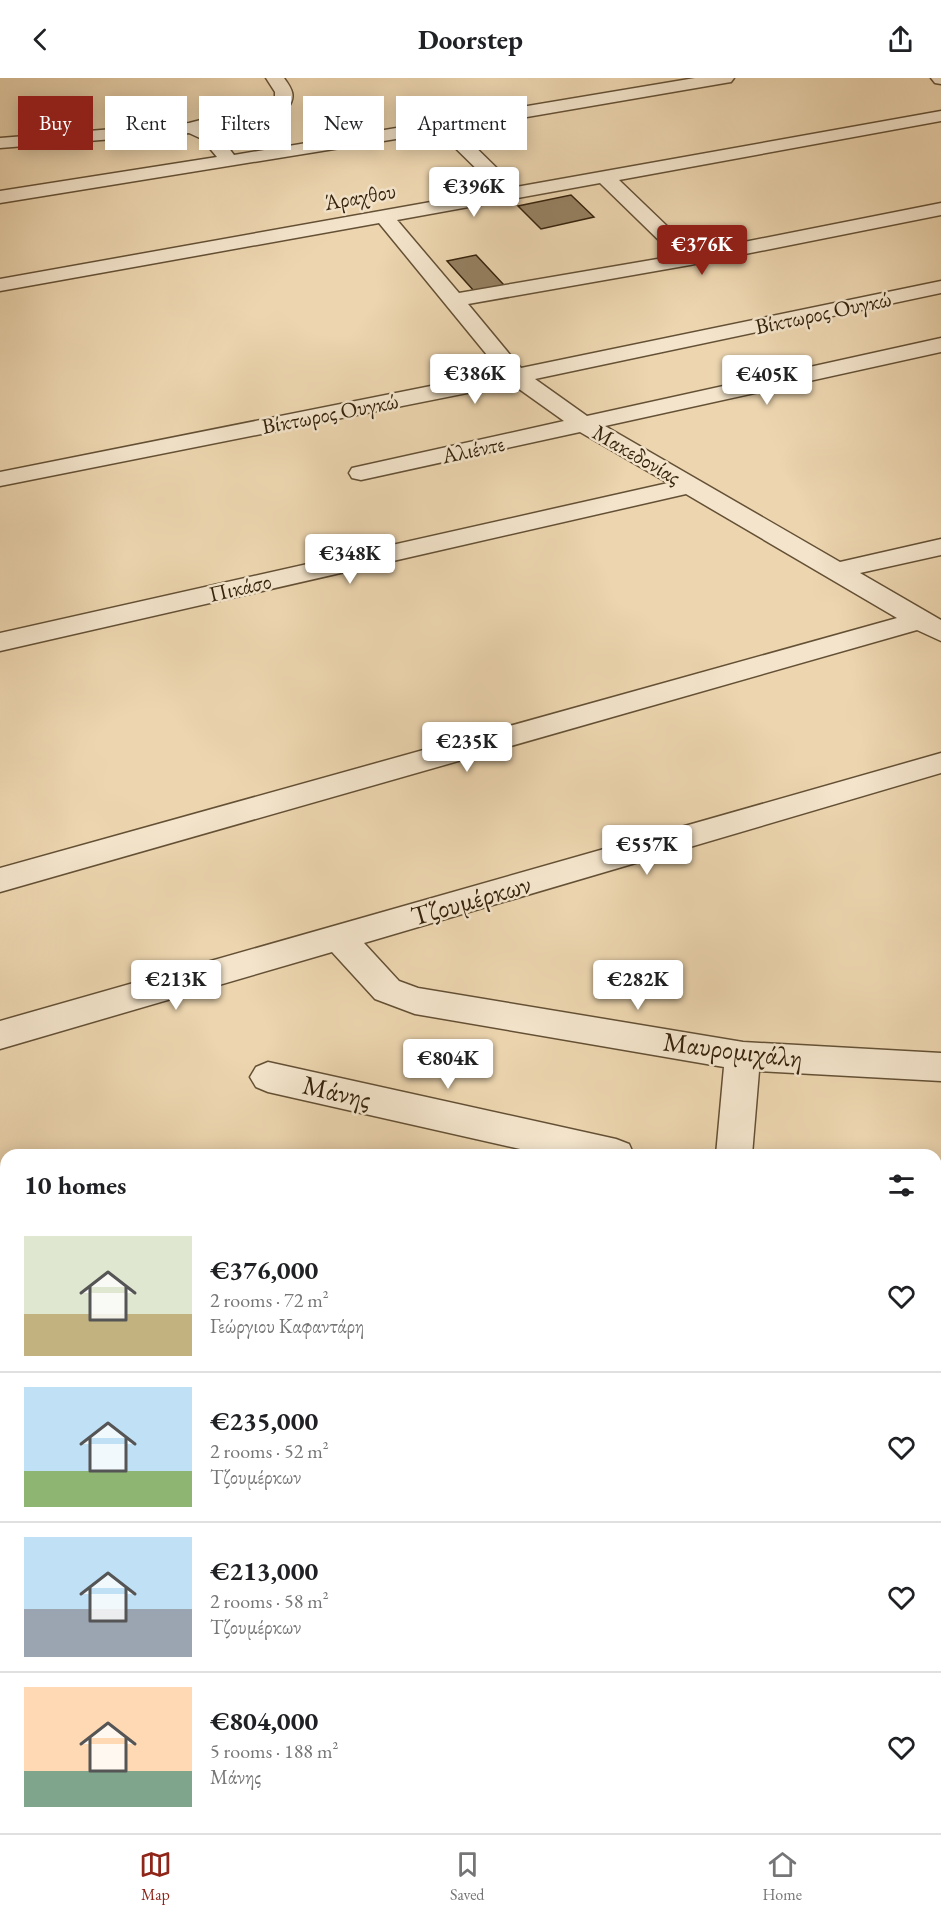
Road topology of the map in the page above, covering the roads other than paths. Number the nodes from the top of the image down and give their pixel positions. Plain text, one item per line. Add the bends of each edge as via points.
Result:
1 (275, 78) edge
2 (725, 78) edge
3 (286, 96) edge
4 (527, 112) edge
5 (291, 116) edge
6 (941, 116) edge
7 (199, 126) edge
8 (189, 128) junction
9 (303, 128) edge
10 (0, 143) edge
11 (303, 149) edge
12 (468, 150) edge
13 (229, 161) junction
14 (605, 177) junction
15 (511, 192) junction
16 (0, 197) edge
17 (941, 209) edge
18 (384, 216) junction
19 (690, 259) junction
20 (0, 285) edge
21 (941, 287) edge
22 (454, 300) junction
23 (941, 345) edge
24 (516, 376) junction
25 (584, 424) junction
26 (361, 473) dead end
27 (0, 479) edge
28 (691, 485) junction
29 (941, 547) edge
30 (836, 571) junction
31 (931, 626) edge
32 (0, 642) edge
33 (941, 763) edge
34 (0, 880) edge
35 (338, 937) junction
36 (0, 1035) edge
37 (743, 1056) junction
38 (941, 1067) edge
39 (268, 1077) dead end
40 (589, 1149) edge
41 (735, 1149) edge

1 - 3 street
2 - 4 street
5 - 9 street
6 - 14 street, Άραχθου
7 - 8 street
8 - 10 street
8 - 13 street via 202,130 213,139
11 - 13 street
12 - 15 street
13 - 16 street
14 - 15 street, Άραχθου
14 - 19 street
15 - 18 street, Άραχθου
17 - 19 street
18 - 20 street, Άραχθου
18 - 22 street, Μακεδονίας
19 - 22 street
21 - 24 street, Βίκτωρος Ουγκώ
22 - 24 street, Μακεδονίας
23 - 25 street, Αλιέντε
24 - 25 street, Μακεδονίας
24 - 27 street, Βίκτωρος Ουγκώ
25 - 26 street, Αλιέντε
25 - 28 street, Μακεδονίας
28 - 30 street, Μακεδονίας
28 - 32 street, Πικάσο
29 - 30 street
30 - 31 street, Μακεδονίας
31 - 34 street
33 - 35 street, Τζουμέρκων
35 - 36 street, Τζουμέρκων
35 - 37 street, Μαυρομιχάλη via 387,990 415,1000
37 - 38 street, Μαυρομιχάλη
37 - 41 street
39 - 40 street, Μάνης

